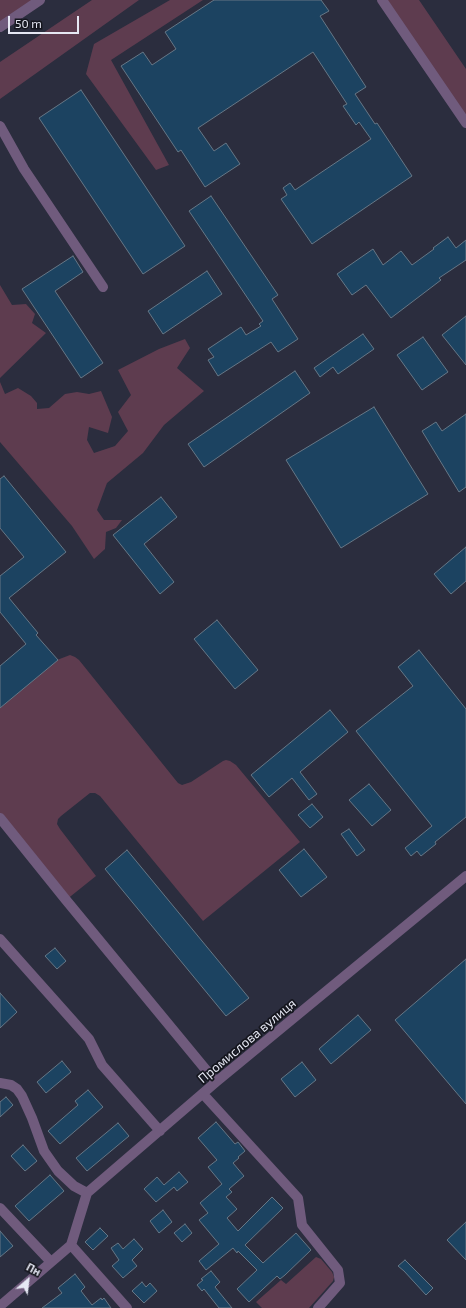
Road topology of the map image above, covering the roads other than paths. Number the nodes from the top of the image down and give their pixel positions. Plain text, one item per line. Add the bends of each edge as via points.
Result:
1 (40, 0) edge
2 (382, 0) edge
3 (0, 27) edge
4 (466, 123) edge
5 (0, 126) edge
6 (103, 287) dead end
7 (0, 818) edge
8 (466, 876) edge
9 (0, 940) edge
10 (216, 1082) junction
11 (0, 1083) edge
12 (203, 1094) junction
13 (160, 1131) junction
14 (87, 1194) junction
15 (0, 1208) edge
16 (71, 1245) junction
17 (51, 1262) junction
18 (0, 1306) edge
19 (127, 1308) edge
20 (318, 1308) edge

1 - 3 street
2 - 4 street
5 - 6 street via 24,169
7 - 10 street
8 - 10 street, Промислова вулиця
9 - 13 street via 89,1039 102,1065
10 - 12 street, Промислова вулиця
11 - 14 street via 17,1089 32,1118 44,1151 54,1166 74,1186
12 - 13 street, Промислова вулиця
12 - 20 street via 298,1198 302,1225 338,1270 340,1283
13 - 14 street, Промислова вулиця
14 - 16 street
15 - 17 street
16 - 17 street
16 - 19 street
17 - 18 street

